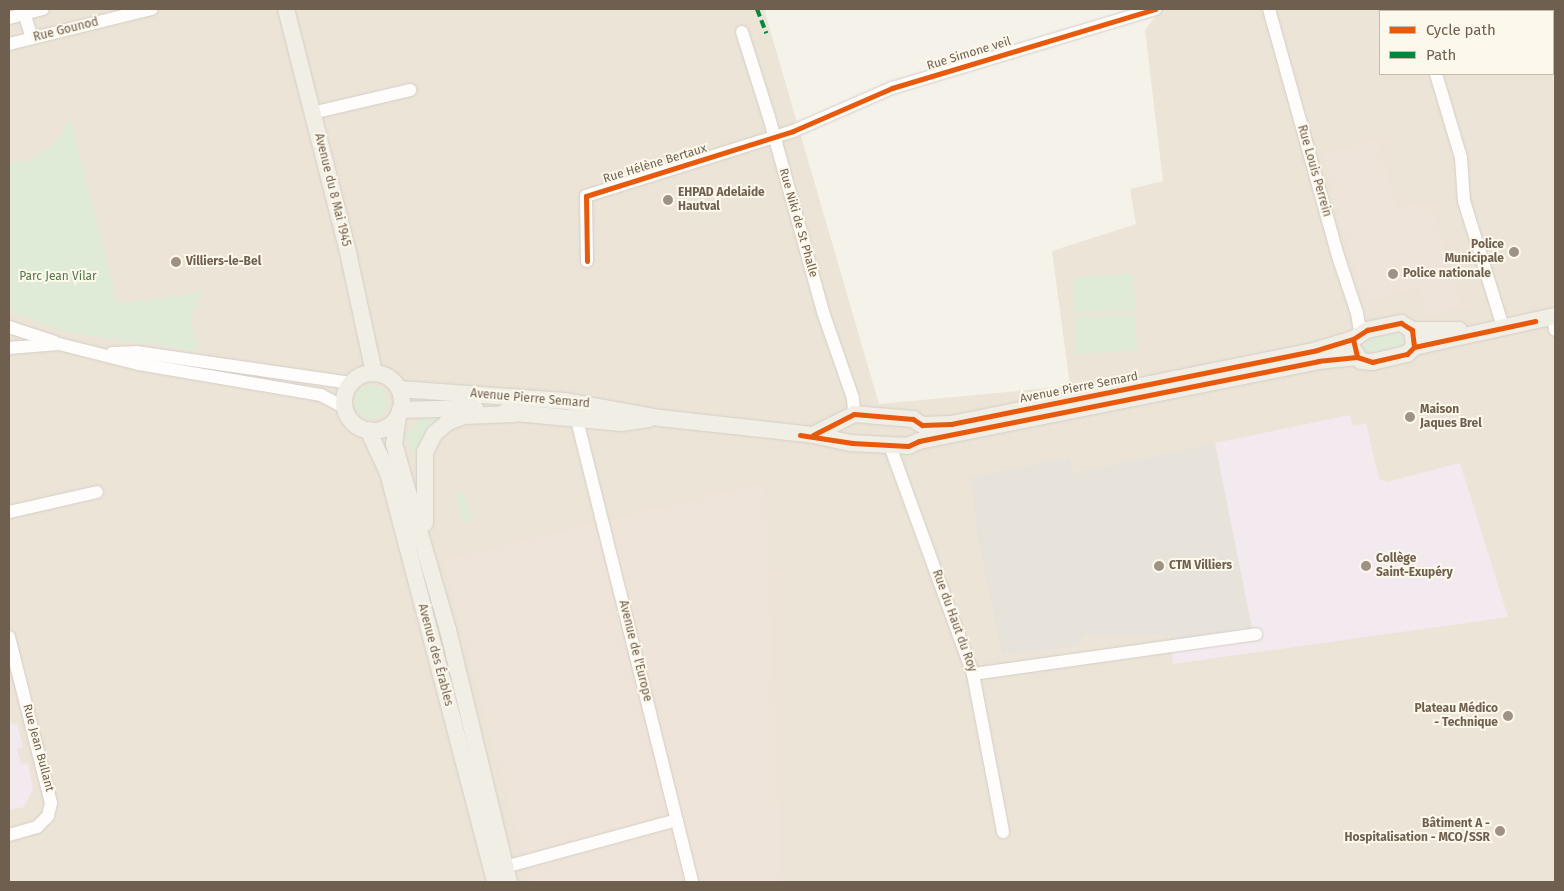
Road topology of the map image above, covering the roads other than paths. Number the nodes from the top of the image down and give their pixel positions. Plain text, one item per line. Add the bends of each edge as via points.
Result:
1 (43, 9) edge
2 (152, 9) edge
3 (286, 9) edge
4 (1155, 9) edge
5 (1269, 9) edge
6 (24, 11) edge
7 (9, 18) edge
8 (742, 32) dead end
9 (32, 38) junction
10 (9, 44) edge
11 (1436, 75) edge
12 (410, 90) dead end
13 (312, 113) junction
14 (793, 131) joint
15 (773, 137) junction
16 (587, 261) dead end
17 (1554, 321) edge
18 (9, 327) edge
19 (1503, 327) junction
20 (1412, 330) junction
21 (1357, 336) junction
22 (59, 344) junction
23 (1414, 347) junction
24 (9, 348) edge
25 (102, 354) junction
26 (1357, 357) junction
27 (374, 373) junction
28 (350, 384) junction
29 (1175, 385) junction
30 (399, 389) junction
31 (345, 408) junction
32 (399, 413) junction
33 (515, 414) junction
34 (848, 417) junction
35 (660, 418) junction
36 (577, 420) junction
37 (368, 430) junction
38 (921, 433) junction
39 (813, 435) junction
40 (847, 443) junction
41 (890, 446) junction
42 (97, 492) dead end
43 (9, 512) edge
44 (448, 630) junction
45 (1256, 634) dead end
46 (9, 637) edge
47 (973, 674) junction
48 (677, 820) junction
49 (1002, 832) dead end
50 (9, 835) edge
51 (507, 875) edge
52 (495, 882) edge
53 (692, 882) edge

1 - 6 street
2 - 9 street, Rue Gounod
3 - 13 main road, Avenue du 8 Mai 1945
4 - 14 street, Rue Simone veil via 892,88
5 - 21 street, Rue Louis Perrein via 1338,256 1358,313
6 - 7 street
6 - 9 street
8 - 15 street, Rue Niki de St Phalle
9 - 10 street, Rue Gounod
11 - 19 street via 1461,158 1464,201
12 - 13 street
13 - 27 main road, Avenue du 8 Mai 1945 via 349,257
14 - 15 street, Rue Hélène Bertaux
15 - 16 street, Rue Hélène Bertaux via 586,196
15 - 34 street, Rue Niki de St Phalle via 823,312 853,398
17 - 19 main road, Avenue Pierre Semard
18 - 22 street
19 - 20 main road, Avenue Pierre Semard
19 - 23 main road, Avenue Pierre Semard
20 - 21 main road, Avenue Pierre Semard via 1401,323
20 - 23 main road
21 - 26 main road
21 - 29 main road, Avenue Pierre Semard via 1317,350
22 - 24 street
22 - 25 street
23 - 26 main road, Avenue Pierre Semard via 1407,354 1372,362
25 - 28 street via 136,352
25 - 31 street via 139,364 321,394
26 - 29 main road, Avenue Pierre Semard
27 - 28 main road via 357,378
27 - 30 main road via 388,378
28 - 31 main road via 344,395
29 - 38 main road, Avenue Pierre Semard
30 - 32 main road
30 - 35 main road, Avenue Pierre Semard via 566,401
31 - 37 main road via 351,420
32 - 33 main road, Avenue Pierre Semard via 466,407
32 - 37 main road via 385,428
32 - 44 main road, Avenue des Érables via 394,444
33 - 36 main road, Avenue Pierre Semard
33 - 44 main road, Avenue des Érables via 464,416 448,422 434,434 425,452 424,515
34 - 38 main road via 913,419
34 - 39 main road
34 - 40 main road via 839,429
35 - 36 main road, Avenue Pierre Semard via 621,423
35 - 39 main road, Avenue Pierre Semard
36 - 48 street, Avenue de l'Europe
37 - 52 main road, Avenue des Érables via 388,473
38 - 41 main road, Avenue Pierre Semard via 908,446
39 - 40 main road, Avenue Pierre Semard
40 - 41 main road, Avenue Pierre Semard
41 - 47 street, Rue du Haut du Roy
42 - 43 street
44 - 51 main road, Avenue des Érables
45 - 47 street
46 - 50 street, Rue Jean Bullant via 51,803 48,816 37,827
47 - 49 street, Rue du Haut du Roy
48 - 51 street
48 - 53 street, Avenue de l'Europe

